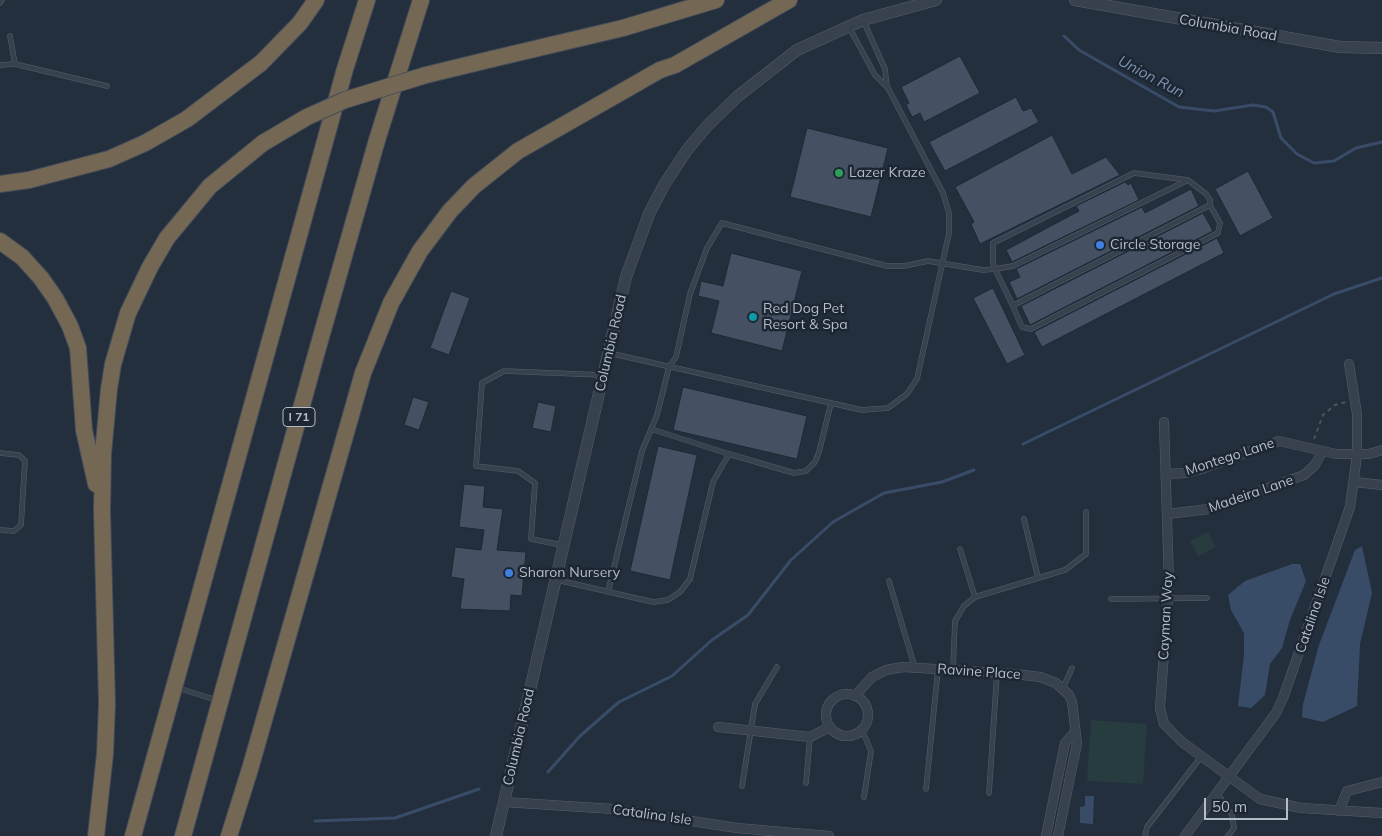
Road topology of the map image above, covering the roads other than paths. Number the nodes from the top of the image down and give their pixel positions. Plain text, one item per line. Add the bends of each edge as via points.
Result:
1 (316, 0) edge
2 (367, 0) edge
3 (421, 0) edge
4 (716, 0) edge
5 (789, 0) edge
6 (936, 0) edge
7 (1075, 0) edge
8 (863, 20) junction
9 (849, 25) junction
10 (10, 36) dead end
11 (1382, 48) edge
12 (15, 64) junction
13 (0, 65) edge
14 (107, 86) dead end
15 (888, 88) junction
16 (1188, 180) junction
17 (0, 184) edge
18 (1210, 205) junction
19 (0, 241) edge
20 (943, 262) junction
21 (995, 269) junction
22 (1012, 304) junction
23 (609, 353) junction
24 (1349, 364) dead end
25 (669, 367) junction
26 (604, 375) junction
27 (831, 403) junction
28 (1164, 422) dead end
29 (651, 429) junction
30 (1382, 450) edge
31 (1322, 452) junction
32 (0, 453) edge
33 (729, 454) junction
34 (1357, 455) junction
35 (1166, 474) junction
36 (1355, 482) junction
37 (1382, 485) edge
38 (102, 511) junction
39 (1086, 512) dead end
40 (1167, 514) junction
41 (1024, 519) dead end
42 (0, 530) edge
43 (564, 545) junction
44 (960, 549) dead end
45 (1038, 578) junction
46 (556, 580) junction
47 (889, 581) dead end
48 (608, 592) junction
49 (975, 597) junction
50 (1207, 598) dead end
51 (1111, 599) dead end
52 (1168, 599) junction
53 (777, 667) dead end
54 (915, 668) junction
55 (1072, 668) dead end
56 (938, 669) junction
57 (952, 670) junction
58 (997, 673) junction
59 (174, 687) junction
60 (1063, 688) junction
61 (855, 696) junction
62 (221, 702) junction
63 (718, 727) dead end
64 (830, 727) junction
65 (750, 729) junction
66 (862, 730) junction
67 (1074, 733) junction
68 (810, 736) junction
69 (1201, 756) junction
70 (1230, 777) junction
71 (1382, 782) edge
72 (806, 783) dead end
73 (742, 786) dead end
74 (926, 789) dead end
75 (989, 793) dead end
76 (1218, 794) junction
77 (864, 797) dead end
78 (504, 802) junction
79 (1339, 811) junction
80 (1382, 813) edge
81 (96, 836) edge
82 (134, 836) edge
83 (183, 836) edge
84 (229, 836) edge
85 (496, 836) edge
86 (829, 836) edge
87 (1046, 836) edge
88 (1058, 836) edge
89 (1145, 836) edge
90 (1185, 836) edge
91 (1228, 836) edge

1 - 17 highway via 300,23 260,63 187,119 109,159 29,180
2 - 59 highway
3 - 62 highway, I 71 via 377,140
4 - 38 highway, bridge via 623,28 426,75 345,100 306,117 229,168 167,238 138,290 121,336 109,389
5 - 84 highway via 518,151 450,210 420,251 391,303 363,373
6 - 8 street, Columbia Road
7 - 11 street, Columbia Road via 1340,47
8 - 9 street, Columbia Road
8 - 15 lane via 885,69
9 - 15 lane via 875,75
9 - 23 street, Columbia Road via 797,50 757,80 708,125 687,150 649,214 634,253
10 - 12 lane
12 - 13 lane
12 - 14 lane
15 - 20 lane via 945,200 949,233
16 - 18 lane via 1206,194
16 - 21 lane via 1013,266
16 - 21 lane via 1134,173 993,243 991,257
18 - 22 lane
18 - 22 lane via 1220,223 1218,233 1031,328 1022,327
19 - 38 highway via 22,257 41,278 70,326 78,348 84,430
20 - 21 lane via 972,269
20 - 25 lane via 887,266 722,223 695,278 676,358
20 - 27 lane via 917,379 907,394 888,408 862,410
21 - 22 lane
23 - 25 lane
23 - 26 street, Columbia Road
24 - 34 street, Catalina Isle via 1358,431
25 - 27 lane
25 - 29 lane
26 - 43 street, Columbia Road
26 - 43 lane via 504,371 482,383 476,466 518,471 535,483 531,539
27 - 33 lane via 819,452 806,471 794,473
28 - 35 street, Cayman Way
29 - 33 lane
29 - 48 lane via 642,451
30 - 34 street, Montego Lane
31 - 34 street, Montego Lane
31 - 35 street, Montego Lane via 1279,441 1186,473
31 - 40 street, Madeira Lane via 1304,475 1209,509
32 - 42 lane via 19,455 25,461 20,525 14,531
33 - 48 lane via 713,482 690,579 680,592 668,600 653,602
34 - 36 street, Catalina Isle
35 - 40 street, Cayman Way
36 - 37 street
36 - 70 street, Catalina Isle via 1350,507 1283,698 1262,734
38 - 81 highway via 107,704
39 - 45 lane via 1086,554 1065,570
40 - 52 street, Cayman Way
41 - 45 lane
43 - 46 street, Columbia Road
44 - 49 lane
45 - 49 lane
46 - 48 lane
46 - 78 street, Columbia Road
47 - 54 lane
49 - 57 lane via 964,606 955,621
50 - 52 lane
51 - 52 lane
52 - 69 street, Cayman Way via 1161,716 1169,731
53 - 65 lane via 755,704
54 - 56 street, Ravine Place
54 - 61 street, Ravine Place via 886,670 872,677
55 - 60 lane
56 - 57 street, Ravine Place
56 - 74 lane
57 - 58 street, Ravine Place
58 - 60 street, Ravine Place via 1040,677
58 - 75 lane
59 - 62 lane
59 - 82 highway
60 - 67 street via 1072,702
61 - 64 street via 843,695 831,702 826,716
61 - 66 street via 865,705 867,712 866,725
62 - 83 highway, I 71
63 - 65 street
64 - 66 street via 845,736
64 - 68 street
65 - 68 street
65 - 73 lane
66 - 77 lane via 870,751
67 - 87 street via 1065,744
67 - 88 street via 1077,743
68 - 72 lane
69 - 70 street, Cayman Way
69 - 89 lane via 1146,827
70 - 76 street, Catalina Isle
70 - 79 street, Cayman Way via 1268,802
71 - 79 street via 1347,791
76 - 90 street, Catalina Isle
76 - 91 lane via 1232,815 1234,828
78 - 85 street, Columbia Road
78 - 86 street, Catalina Isle via 613,809 737,828
79 - 80 street, Cayman Way

